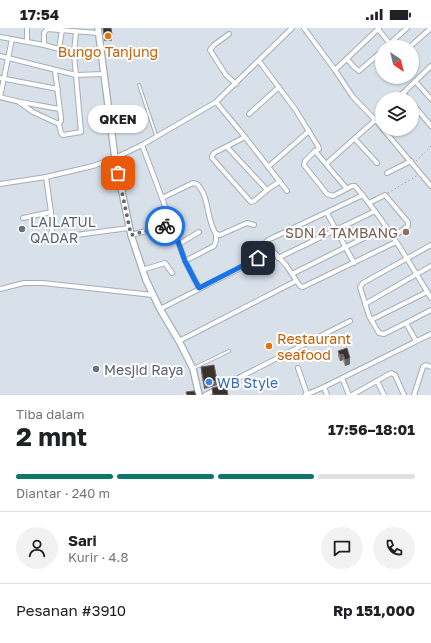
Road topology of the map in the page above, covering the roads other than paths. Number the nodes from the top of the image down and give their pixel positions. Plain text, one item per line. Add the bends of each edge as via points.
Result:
1 (28, 28) edge
2 (292, 28) edge
3 (304, 28) edge
4 (379, 28) edge
5 (407, 28) edge
6 (431, 28) edge
7 (62, 30) junction
8 (98, 31) edge
9 (76, 32) junction
10 (229, 34) dead end
11 (0, 37) edge
12 (12, 39) junction
13 (385, 40) edge
14 (394, 40) edge
15 (418, 40) edge
16 (27, 41) junction
17 (44, 45) junction
18 (59, 49) junction
19 (74, 53) junction
20 (0, 56) edge
21 (375, 57) edge
22 (9, 58) junction
23 (347, 59) junction
24 (259, 61) junction
25 (431, 66) edge
26 (55, 70) junction
27 (335, 70) junction
28 (104, 74) junction
29 (76, 76) junction
30 (419, 77) edge
31 (2, 79) edge
32 (236, 84) junction
33 (412, 84) edge
34 (418, 84) edge
35 (139, 85) dead end
36 (279, 87) junction
37 (58, 89) junction
38 (404, 92) edge
39 (0, 97) edge
40 (431, 99) edge
41 (19, 102) junction
42 (216, 102) junction
43 (59, 109) junction
44 (419, 113) edge
45 (249, 114) dead end
46 (375, 119) edge
47 (375, 121) edge
48 (59, 124) junction
49 (431, 126) edge
50 (309, 131) junction
51 (157, 136) junction
52 (391, 136) edge
53 (245, 137) junction
54 (355, 139) junction
55 (142, 145) junction
56 (227, 146) junction
57 (315, 151) junction
58 (115, 158) junction
59 (412, 162) junction
60 (377, 163) dead end
61 (326, 164) junction
62 (268, 167) junction
63 (387, 173) dead end
64 (46, 177) junction
65 (280, 181) junction
66 (0, 184) edge
67 (431, 184) edge
68 (347, 189) junction
69 (266, 190) junction
70 (287, 191) dead end
71 (363, 195) junction
72 (162, 198) junction
73 (369, 203) junction
74 (376, 211) junction
75 (51, 212) junction
76 (327, 213) junction
77 (22, 218) dead end
78 (172, 224) junction
79 (254, 225) dead end
80 (386, 227) junction
81 (129, 228) junction
82 (336, 230) junction
83 (199, 232) dead end
84 (216, 234) junction
85 (131, 235) junction
86 (393, 237) junction
87 (396, 242) junction
88 (179, 244) junction
89 (431, 245) edge
90 (345, 247) junction
91 (272, 252) junction
92 (278, 258) junction
93 (407, 259) junction
94 (185, 261) junction
95 (354, 263) junction
96 (431, 266) edge
97 (142, 270) junction
98 (172, 273) dead end
99 (292, 274) junction
100 (417, 274) junction
101 (296, 281) junction
102 (199, 288) junction
103 (0, 289) edge
104 (427, 292) junction
105 (153, 295) junction
106 (431, 298) edge
107 (365, 304) junction
108 (160, 309) junction
109 (431, 310) edge
110 (371, 320) junction
111 (350, 321) dead end
112 (406, 323) junction
113 (431, 334) edge
114 (179, 341) junction
115 (416, 341) junction
116 (229, 351) dead end
117 (431, 367) edge
118 (298, 368) dead end
119 (193, 369) junction
120 (342, 378) junction
121 (377, 381) junction
122 (324, 387) junction
123 (199, 395) edge
124 (205, 395) edge
125 (306, 395) edge
126 (327, 395) edge
127 (350, 395) edge
128 (384, 395) edge
129 (404, 395) edge
130 (414, 395) edge

1 - 16 street
2 - 24 street
3 - 27 street
4 - 13 street
4 - 23 street
5 - 14 street
6 - 15 street
7 - 9 street
7 - 17 street via 47,29 44,33
7 - 18 street
8 - 9 street
8 - 28 main road
9 - 19 street
10 - 32 street via 210,50 226,75
11 - 12 street
12 - 16 street
12 - 22 street
16 - 17 street
17 - 18 street
18 - 19 street
19 - 29 street
20 - 22 street
21 - 23 street via 359,71
22 - 26 street
22 - 31 street
23 - 27 street
24 - 32 street
24 - 36 street
25 - 30 street
26 - 29 street
26 - 37 street
27 - 46 street via 353,97
28 - 29 street
28 - 58 main road
29 - 48 street via 81,132 63,135
31 - 37 street
31 - 39 street
32 - 42 street
33 - 38 street
34 - 40 street
35 - 51 lane
36 - 45 street
36 - 50 street
37 - 43 street
39 - 41 street
41 - 43 street
41 - 48 street via 33,112
42 - 51 street
42 - 53 street
43 - 48 street
44 - 49 street
47 - 54 street
50 - 57 street via 318,147
50 - 62 street
51 - 55 street
52 - 59 street
53 - 56 street
53 - 62 street
54 - 60 street
54 - 61 street
55 - 58 street
55 - 72 street
56 - 69 street
56 - 69 street via 213,154 212,158 245,198 252,202
57 - 61 street
57 - 68 street via 304,165 327,194 333,196
58 - 64 street
58 - 81 main road
59 - 63 street
59 - 67 street
61 - 68 street
62 - 65 street
64 - 66 street
64 - 75 street
65 - 69 street
65 - 70 street
68 - 71 street via 354,186
71 - 73 street
71 - 76 street
72 - 78 street
72 - 84 street via 193,183 198,184
73 - 74 street
73 - 86 street via 386,194 408,224
74 - 80 street
74 - 82 street
75 - 77 street
75 - 81 street via 54,238
76 - 82 street
76 - 91 street via 268,240 267,245
78 - 85 street
78 - 88 street
79 - 84 street via 247,223 220,235
80 - 86 street
80 - 90 street
81 - 85 main road
82 - 90 street
82 - 92 street
83 - 88 street
84 - 94 street via 214,246
85 - 97 main road
86 - 87 street
87 - 93 street
87 - 95 street
88 - 94 street
89 - 93 street
90 - 95 street
90 - 99 street
91 - 92 street
91 - 102 street
92 - 99 street
93 - 100 street
93 - 107 street via 362,285 360,289
94 - 102 street
95 - 101 street via 304,287
96 - 100 street
97 - 98 street via 165,263
97 - 105 main road
99 - 101 street
100 - 104 street
100 - 107 street
101 - 114 street
102 - 108 street
103 - 105 street via 24,283 43,283
104 - 106 street
104 - 110 street
105 - 108 main road
107 - 110 street
108 - 114 main road
109 - 112 street
110 - 112 street via 382,335
111 - 124 street
112 - 115 street
113 - 115 street
114 - 119 main road
115 - 120 street
116 - 119 lane
117 - 130 street via 423,367
118 - 125 street
119 - 123 main road
120 - 122 street
120 - 127 street
121 - 127 street
121 - 128 street
121 - 129 street via 393,374
122 - 125 street
122 - 126 street

